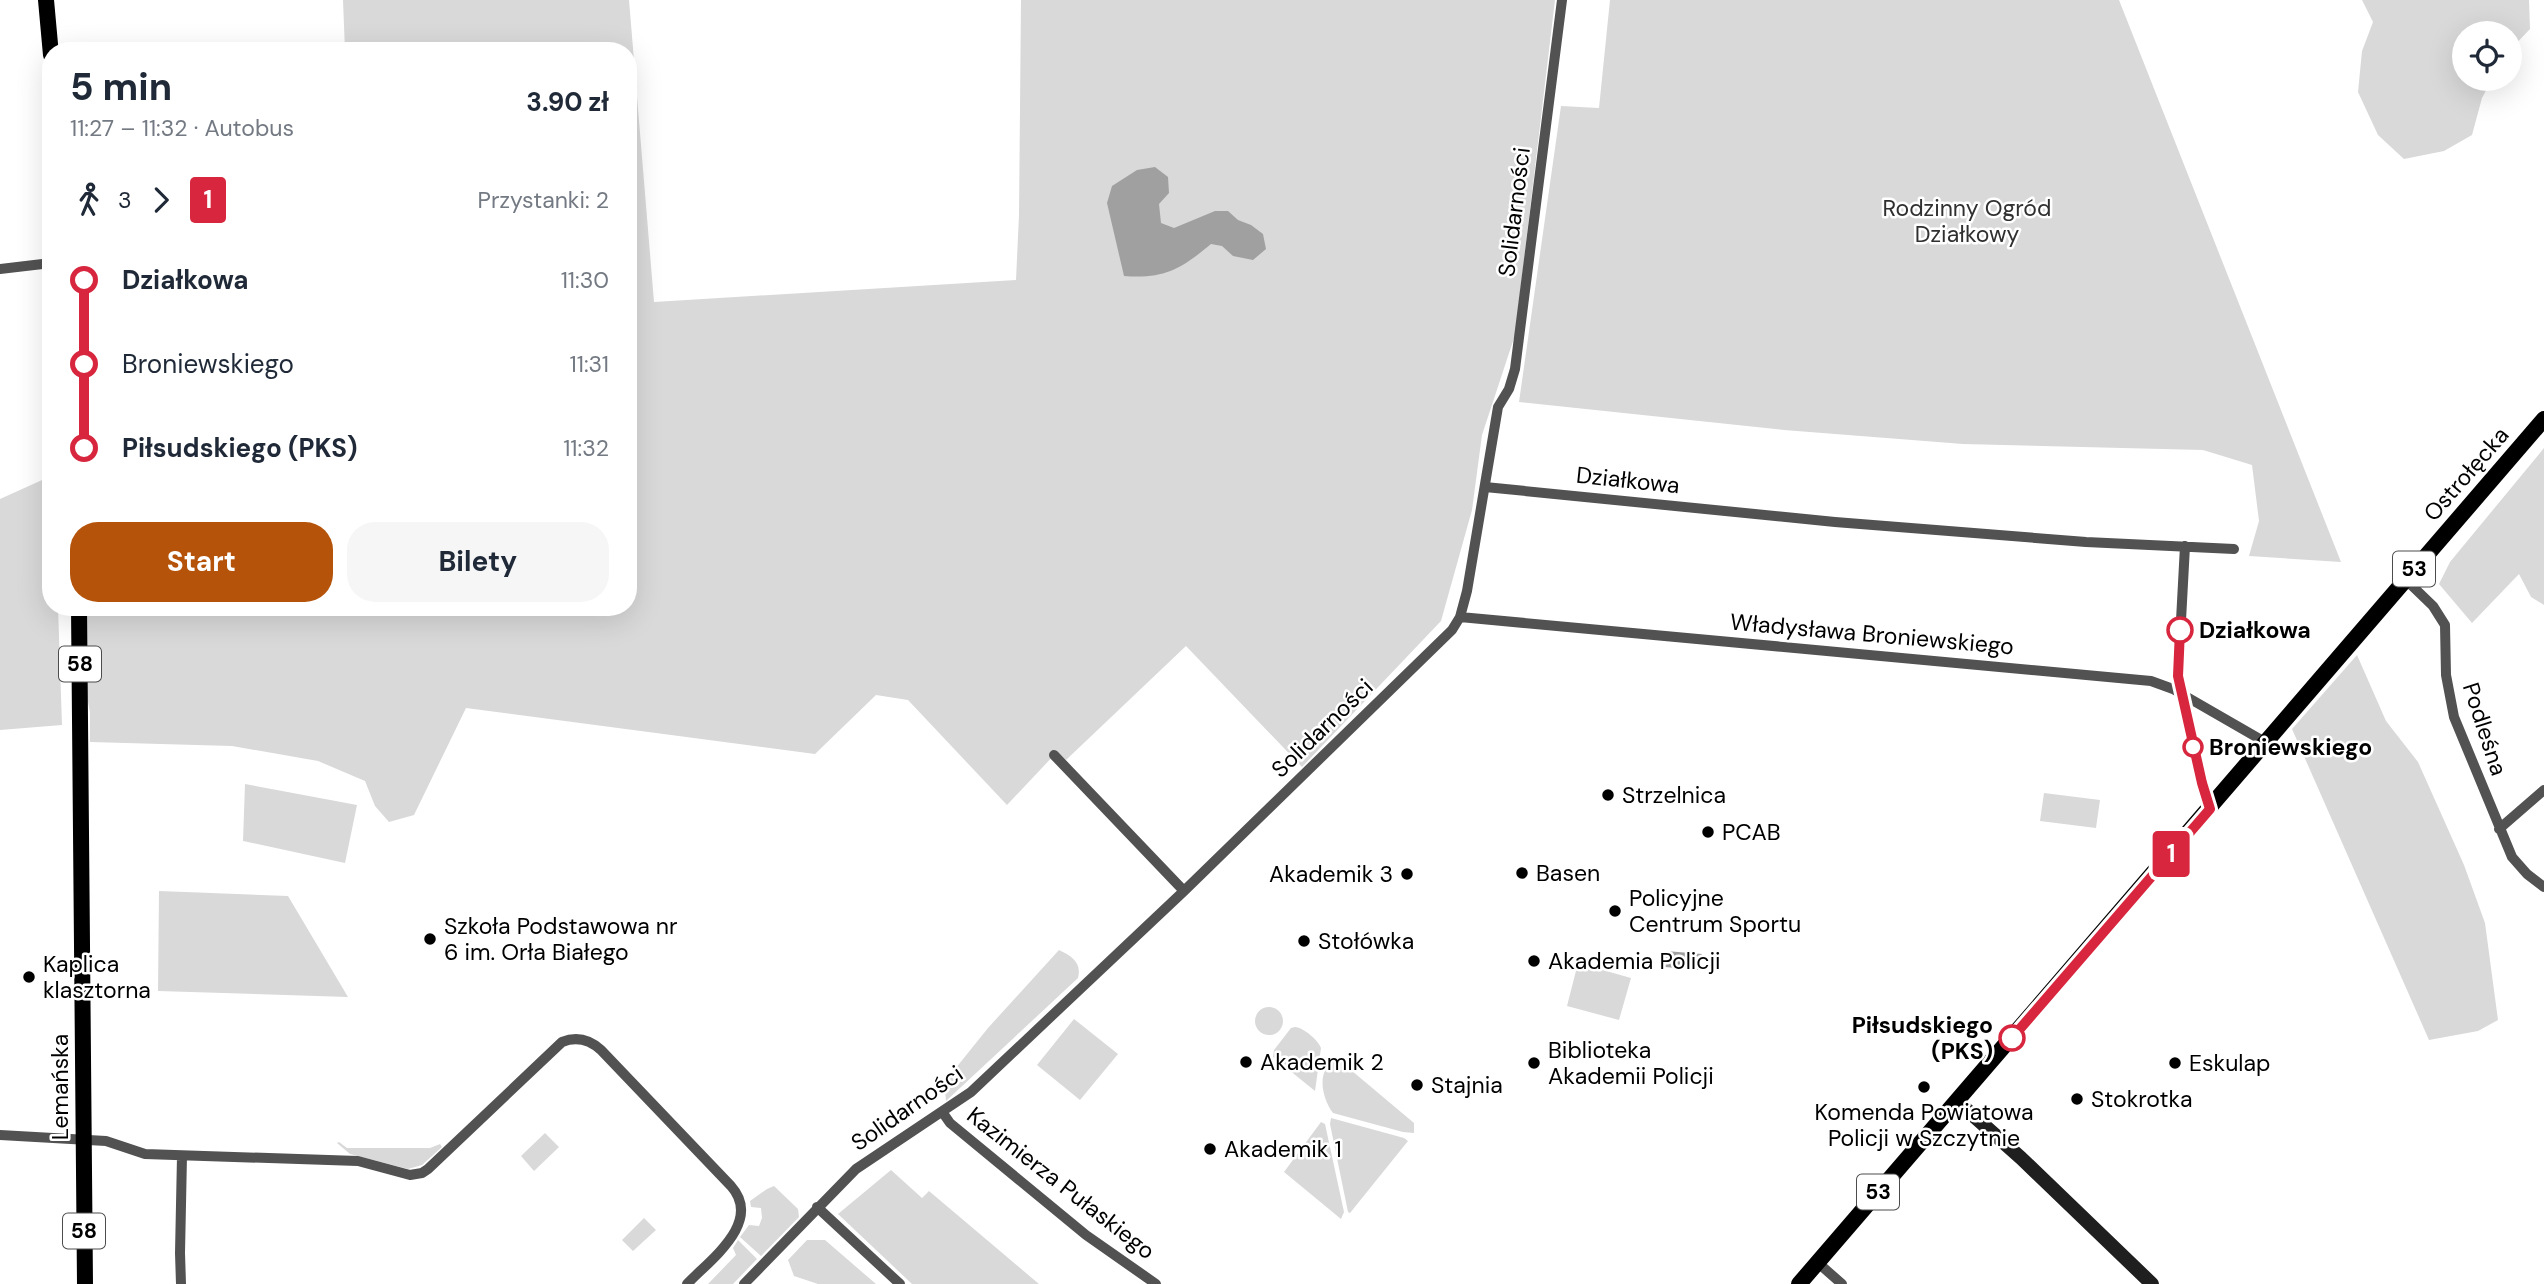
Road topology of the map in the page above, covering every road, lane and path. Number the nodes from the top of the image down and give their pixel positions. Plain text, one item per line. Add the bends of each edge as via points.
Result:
1 (46, 0) edge
2 (1562, 0) edge
3 (50, 42) edge
4 (42, 264) edge
5 (0, 269) edge
6 (2544, 419) edge
7 (1485, 487) junction
8 (2185, 546) junction
9 (2234, 548) dead end
10 (2405, 579) junction
11 (79, 616) edge
12 (1460, 617) junction
13 (2182, 695) junction
14 (2265, 742) junction
15 (1054, 755) dead end
16 (2544, 790) edge
17 (2499, 829) junction
18 (2544, 887) edge
19 (1184, 891) junction
20 (1958, 1102) junction
21 (943, 1113) junction
22 (0, 1135) edge
23 (83, 1139) junction
24 (181, 1156) junction
25 (817, 1207) junction
26 (1817, 1262) junction
27 (85, 1284) edge
28 (181, 1284) edge
29 (687, 1284) edge
30 (744, 1284) edge
31 (900, 1284) edge
32 (1156, 1284) edge
33 (1799, 1284) edge
34 (1842, 1284) edge
35 (2152, 1284) edge

1 - 3 main road
2 - 7 street, Solidarności via 1516,369 1498,407
4 - 5 street
6 - 10 main road, Ostrołęcka / 53
7 - 8 street, Działkowa via 1835,522
7 - 12 street, Solidarności
8 - 9 street, Działkowa
8 - 13 street via 2178,676
10 - 14 main road, Ostrołęcka / 53
10 - 17 street, Podleśna via 2445,625 2446,675 2454,717
11 - 23 main road, Lemańska / 58
12 - 13 street, Władysława Broniewskiego via 2151,681
12 - 19 street, Solidarności via 1406,677
13 - 14 street, Władysława Broniewskiego
14 - 20 main road, 53
15 - 19 street
16 - 17 street
17 - 18 street, Podleśna via 2512,857
19 - 21 street, Solidarności via 971,1093
20 - 26 main road, 53
20 - 35 street
21 - 25 street, Solidarności via 856,1169
21 - 32 street, Kazimierza Pułaskiego via 1086,1235
22 - 23 street
23 - 24 street via 145,1154
23 - 27 main road, Lemańska / 58
24 - 28 street
24 - 29 street via 358,1161 399,1173 422,1173 562,1042 582,1039 601,1050 736,1191 741,1202 738,1227
25 - 30 street, Solidarności
25 - 31 street
26 - 33 main road, 53
26 - 34 street

